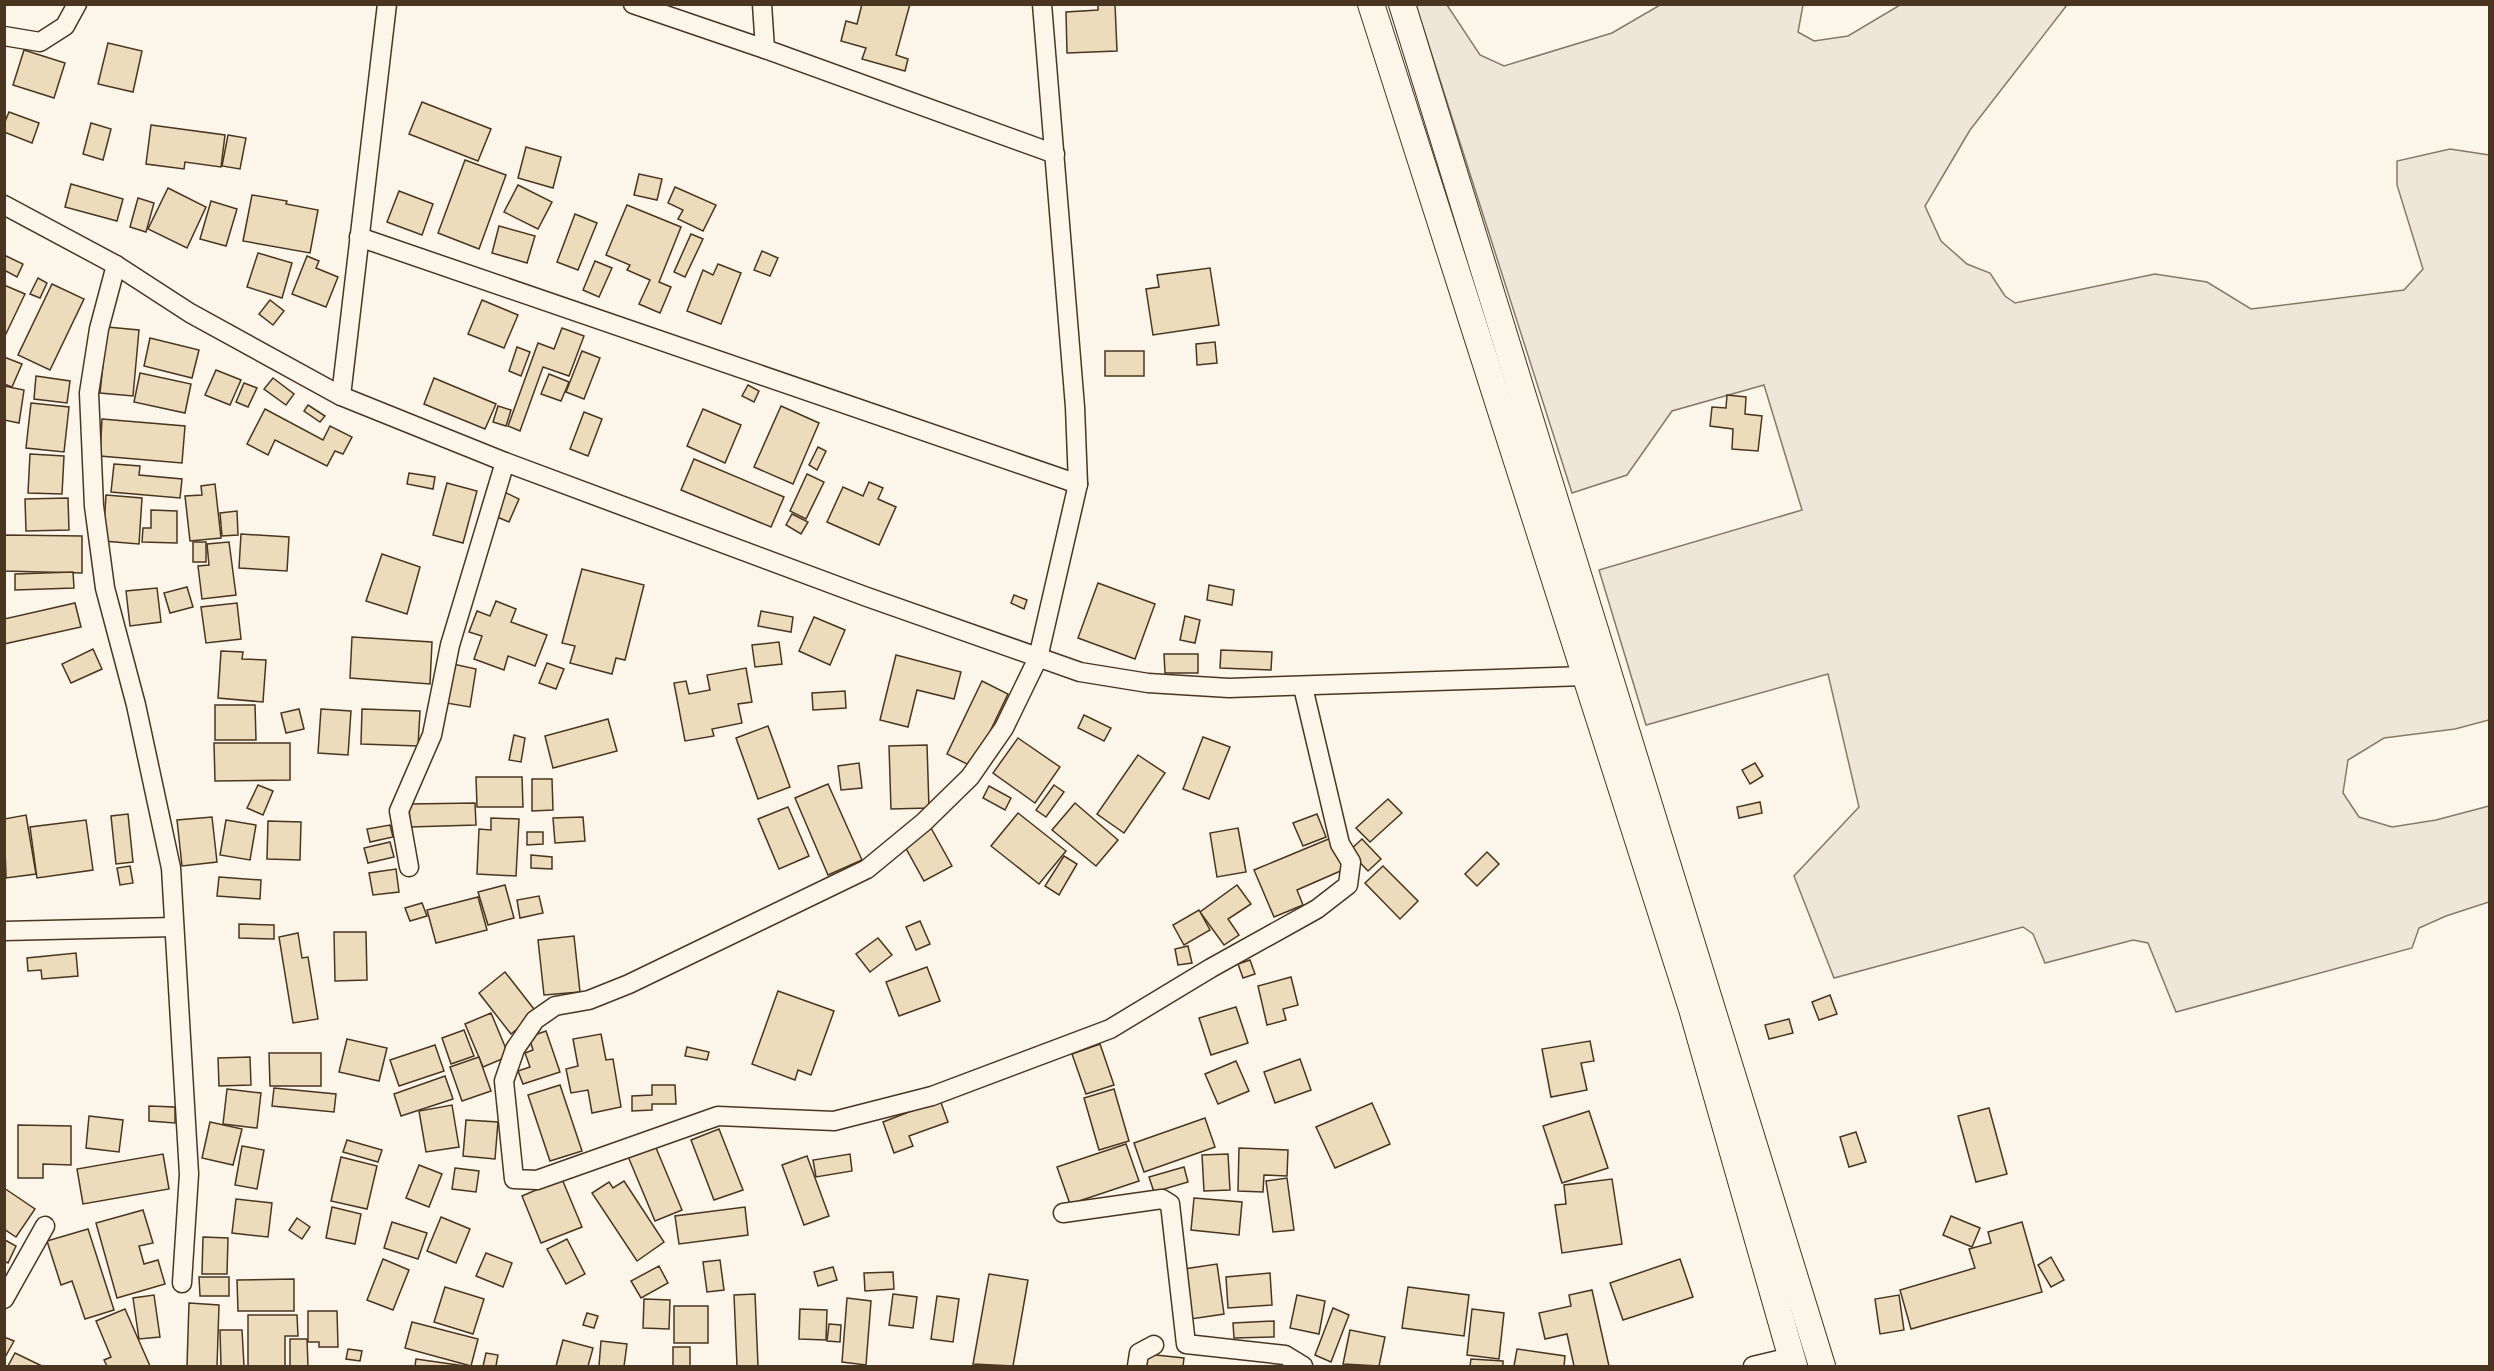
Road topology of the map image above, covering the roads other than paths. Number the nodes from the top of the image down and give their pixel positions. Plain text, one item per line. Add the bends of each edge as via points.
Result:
1 (77, 4) edge
2 (387, 4) edge
3 (633, 4) edge
4 (762, 4) edge
5 (1042, 4) edge
6 (1371, 4) edge
7 (1402, 4) edge
8 (4, 36) edge
9 (765, 49) junction
10 (1055, 154) junction
11 (4, 205) edge
12 (359, 237) junction
13 (116, 265) junction
14 (341, 396) junction
15 (505, 462) junction
16 (1078, 484) junction
17 (1038, 658) junction
18 (1609, 670) junction
19 (1584, 676) junction
20 (1303, 687) junction
21 (409, 867) dead end
22 (174, 927) junction
23 (4, 931) edge
24 (1063, 1213) dead end
25 (45, 1227) dead end
26 (182, 1283) dead end
27 (4, 1299) edge
28 (1154, 1345) dead end
29 (1792, 1362) edge
30 (1137, 1366) edge
31 (1303, 1366) edge
32 (1753, 1366) edge
33 (1822, 1366) edge

1 - 8 street via 65,26 40,42
2 - 12 street
3 - 9 street
4 - 9 street
5 - 10 street
6 - 19 main road
7 - 18 main road
9 - 10 street
10 - 16 street
11 - 13 street
12 - 14 street
12 - 16 street
13 - 14 street via 190,313
13 - 22 street via 99,329 89,393 94,506 105,588 136,705 171,868
14 - 15 street
15 - 17 street
15 - 21 street via 450,645 432,735 399,811
16 - 17 street
17 - 20 street via 1080,672 1148,683
17 - 20 street via 1004,728 970,777 867,869 629,984 589,1000 555,1006 535,1020 515,1049 504,1081 514,1179 537,1180 718,1116 834,1121 932,1096 1110,1029 1317,909 1348,885 1351,862 1340,844
18 - 19 street
18 - 33 main road
19 - 20 street
19 - 29 main road via 1692,1009
22 - 23 street
22 - 26 street via 189,1174
24 - 31 street via 1167,1201 1186,1344 1285,1355
25 - 27 street
28 - 30 street via 1139,1353
29 - 32 street

